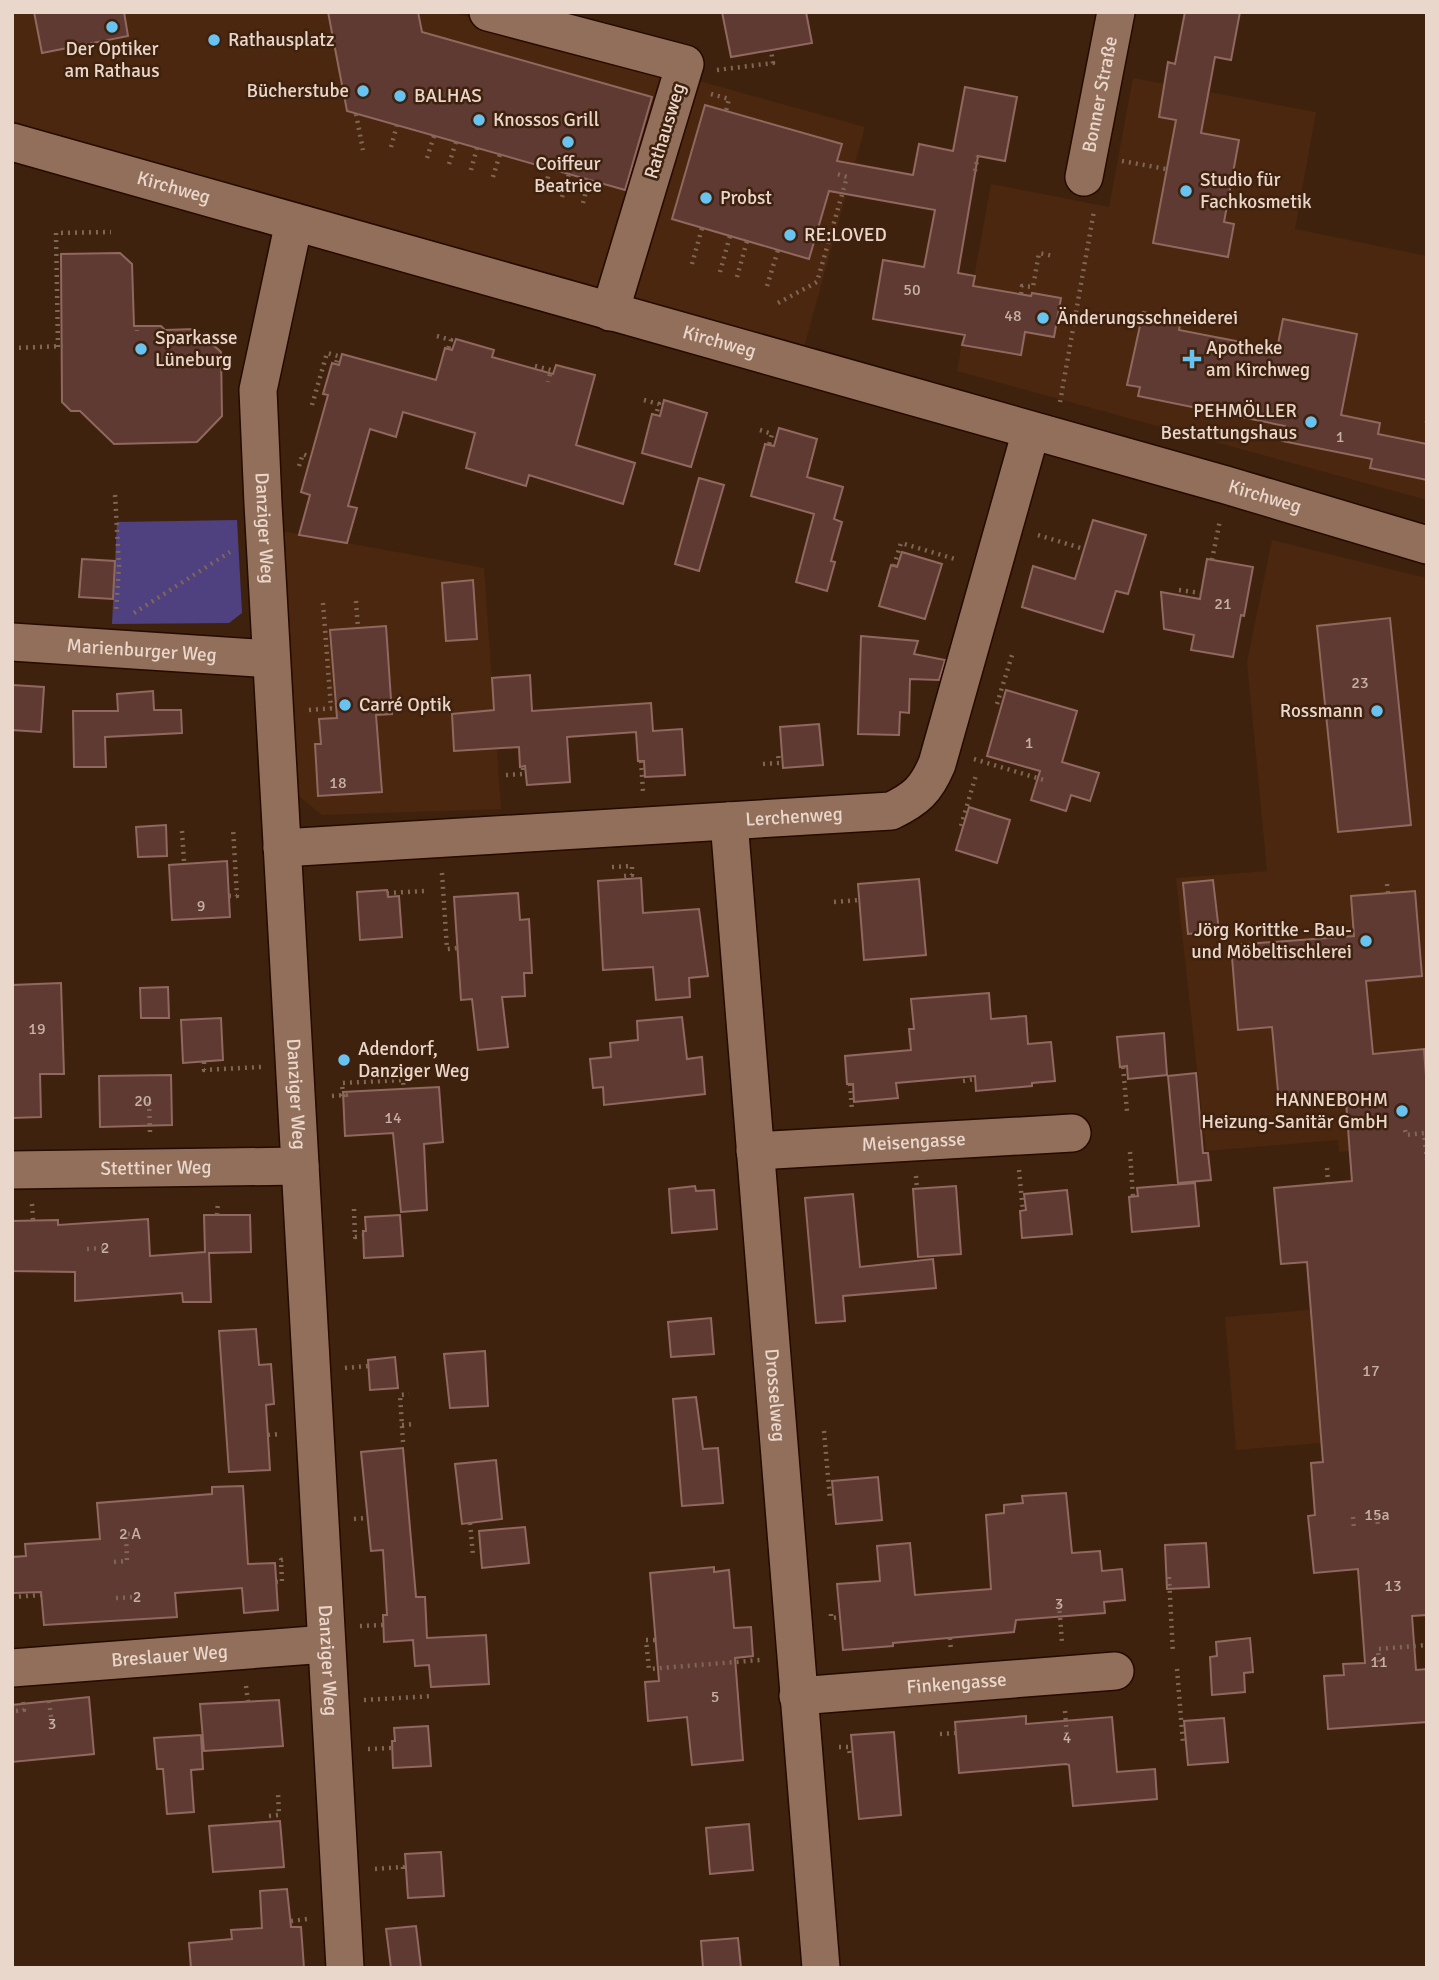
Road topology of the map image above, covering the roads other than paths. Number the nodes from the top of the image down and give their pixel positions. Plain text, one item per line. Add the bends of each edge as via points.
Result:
1 (488, 12) edge
2 (1116, 12) edge
3 (12, 142) edge
4 (1086, 166) road end
5 (294, 222) junction
6 (610, 312) junction
7 (1042, 434) junction
8 (1427, 545) edge
9 (12, 642) edge
10 (271, 659) junction
11 (729, 821) junction
12 (282, 848) junction
13 (1072, 1133) dead end
14 (755, 1151) junction
15 (300, 1166) junction
16 (12, 1170) edge
17 (327, 1644) junction
18 (12, 1668) edge
19 (1115, 1671) dead end
20 (798, 1696) junction
21 (345, 1968) edge
22 (821, 1968) edge

1 - 6 street, Rathausweg via 685,64
2 - 4 street, Bonner Straße
3 - 5 street, Kirchweg
5 - 6 street, Kirchweg
5 - 10 street, Danziger Weg via 258,390
6 - 7 street, Kirchweg
7 - 8 street, Kirchweg
7 - 11 street, Lerchenweg via 1005,525 929,782 913,800 891,811
9 - 10 street, Marienburger Weg via 115,637
10 - 12 street, Danziger Weg
11 - 12 street, Lerchenweg
11 - 14 street, Drosselweg
12 - 15 street, Danziger Weg
13 - 14 street, Meisengasse
14 - 20 street, Drosselweg
15 - 16 street, Stettiner Weg
15 - 17 street, Danziger Weg
17 - 18 street, Breslauer Weg
17 - 21 street, Danziger Weg
19 - 20 street, Finkengasse
20 - 22 street, Drosselweg

